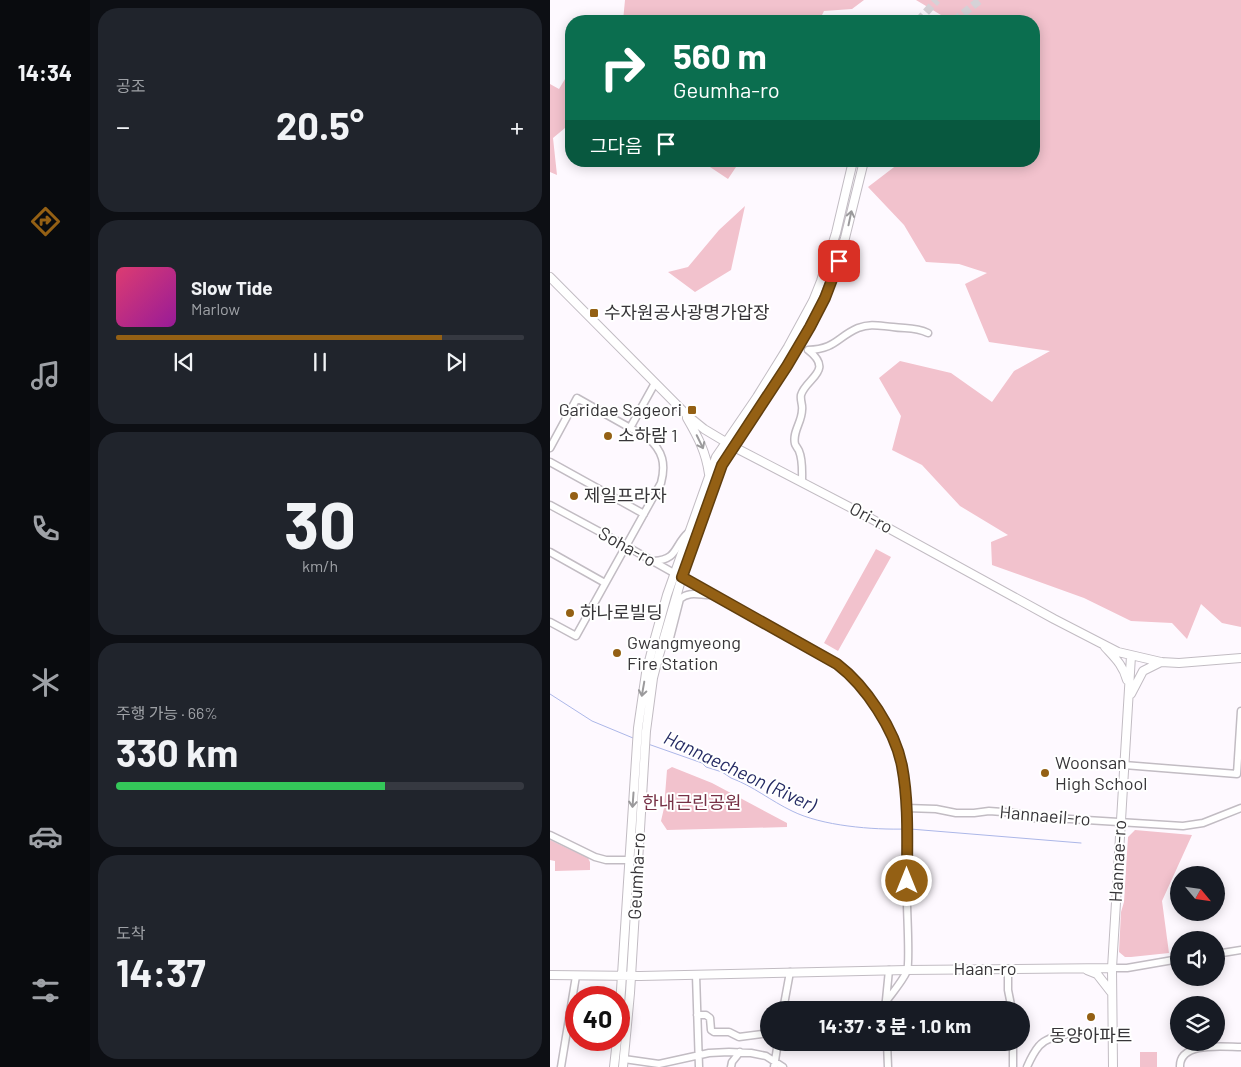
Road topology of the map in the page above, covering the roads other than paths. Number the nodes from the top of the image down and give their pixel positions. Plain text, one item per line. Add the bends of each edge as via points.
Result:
1 (851, 167) edge
2 (862, 167) edge
3 (550, 277) edge
4 (928, 333) dead end
5 (797, 349) junction
6 (808, 350) junction
7 (655, 383) junction
8 (684, 412) junction
9 (630, 428) junction
10 (726, 442) junction
11 (734, 447) junction
12 (550, 448) edge
13 (550, 462) edge
14 (709, 476) junction
15 (802, 482) junction
16 (550, 505) edge
17 (644, 514) junction
18 (689, 532) junction
19 (626, 546) junction
20 (550, 552) edge
21 (652, 561) junction
22 (678, 575) junction
23 (605, 582) junction
24 (712, 595) junction
25 (550, 622) edge
26 (1102, 644) junction
27 (660, 648) junction
28 (1131, 656) junction
29 (1241, 658) edge
30 (1161, 662) junction
31 (1128, 698) junction
32 (1241, 711) edge
33 (642, 730) junction
34 (1124, 765) junction
35 (906, 808) junction
36 (1241, 808) edge
37 (1120, 823) junction
38 (550, 835) edge
39 (634, 860) junction
40 (1241, 950) edge
41 (1225, 953) edge
42 (1170, 961) edge
43 (1112, 968) junction
44 (1008, 969) junction
45 (1081, 969) junction
46 (889, 970) junction
47 (907, 970) junction
48 (790, 972) junction
49 (696, 974) junction
50 (550, 975) edge
51 (622, 975) junction
52 (631, 975) junction
53 (576, 976) junction
54 (621, 986) edge
55 (1111, 994) junction
56 (785, 1001) edge
57 (886, 1001) edge
58 (888, 1001) edge
59 (1010, 1001) edge
60 (697, 1015) junction
61 (1112, 1033) junction
62 (760, 1034) edge
63 (1241, 1047) edge
64 (616, 1051) edge
65 (776, 1051) edge
66 (887, 1051) edge
67 (1013, 1051) edge
68 (740, 1052) junction
69 (698, 1055) junction
70 (624, 1063) edge
71 (774, 1064) edge
72 (561, 1067) edge
73 (614, 1067) edge
74 (699, 1067) edge
75 (731, 1067) edge
76 (783, 1067) edge
77 (888, 1067) edge
78 (1013, 1067) edge
79 (1027, 1067) edge
80 (1113, 1067) edge
81 (1180, 1067) edge

1 - 10 main road, Geumha-ro via 836,233 813,300 788,347
5 -> 2 main road, Geumha-ro via 831,283
3 - 7 main road, Ori-ro
4 - 6 street via 917,328 872,324 857,329 827,348
5 - 6 street
5 - 11 main road, Geumha-ro
6 - 15 street via 819,362 815,377 802,392 803,409 795,430
7 - 8 main road, Ori-ro
7 - 9 street
8 - 10 main road, Ori-ro
8 -> 14 main road via 702,444
9 - 12 street via 577,398
9 - 17 street via 654,444 663,462 661,483
10 - 11 main road, Ori-ro
10 - 14 main road, Geumha-ro
11 - 15 main road, Ori-ro
11 - 22 main road, Geumha-ro via 722,465
13 - 17 street
14 - 18 main road, Geumha-ro
15 - 26 main road, Ori-ro
16 - 19 street, Soha-ro
17 - 19 street
18 - 21 street via 668,558
18 - 22 main road, Geumha-ro
19 - 21 street, Soha-ro
19 - 23 street
20 - 23 street
21 - 22 street, Soha-ro
22 - 24 street, Soha-ro
22 - 27 main road, Geumha-ro
22 -> 33 main road, Geumha-ro via 646,673
23 - 25 street via 576,636
24 - 27 street via 691,593 680,599 670,638
24 - 35 street, Soha-ro via 837,664 856,681 885,722 895,743 902,765
26 - 28 main road, Ori-ro
26 - 31 main road via 1123,668
27 - 33 main road, Geumha-ro
28 - 30 main road, Ori-ro
28 - 31 main road, Hannae-ro
29 - 30 main road, Ori-ro
30 - 31 main road via 1143,671
31 - 34 main road, Hannae-ro
32 - 34 street via 1237,774
33 - 39 main road, Geumha-ro
34 - 37 main road, Hannae-ro
35 - 37 street, Hannaeil-ro via 956,813 989,811 1032,818
35 - 47 street, Soha-ro
36 - 37 street, Hannaeil-ro via 1193,826
37 - 43 main road, Hannae-ro
38 - 39 street via 595,857
39 - 51 main road, Geumha-ro
39 - 52 main road, Geumha-ro
40 - 41 street
42 - 43 street, Haan-ro
43 - 45 main road, Haan-ro
43 - 55 main road, Hannae-ro
44 - 45 main road, Haan-ro
44 - 47 main road, Haan-ro
44 - 59 street
45 - 55 main road via 1097,974
46 - 47 main road, Haan-ro
46 - 48 main road, Haan-ro
46 - 57 street
47 - 58 street
48 - 49 main road, Haan-ro
48 - 56 street
49 - 52 main road, Haan-ro
49 - 60 street
50 - 53 main road, Haan-ro
51 - 52 main road, Haan-ro
51 - 53 main road, Haan-ro
51 - 54 main road, Geumha-ro
52 - 70 main road, Geumha-ro
53 - 72 street
55 - 61 main road, Hannae-ro
60 - 62 street via 710,1018 714,1032 728,1032 739,1037
60 - 69 street
61 - 79 street via 1070,1034 1050,1039 1040,1044
61 - 80 main road, Hannae-ro
63 - 81 street via 1195,1049 1185,1054
64 - 73 main road
65 - 71 street
66 - 77 street
67 - 78 street
68 - 69 street
68 - 71 street via 766,1056
68 - 75 street
69 - 70 street via 659,1064
69 - 74 street
71 - 76 street

